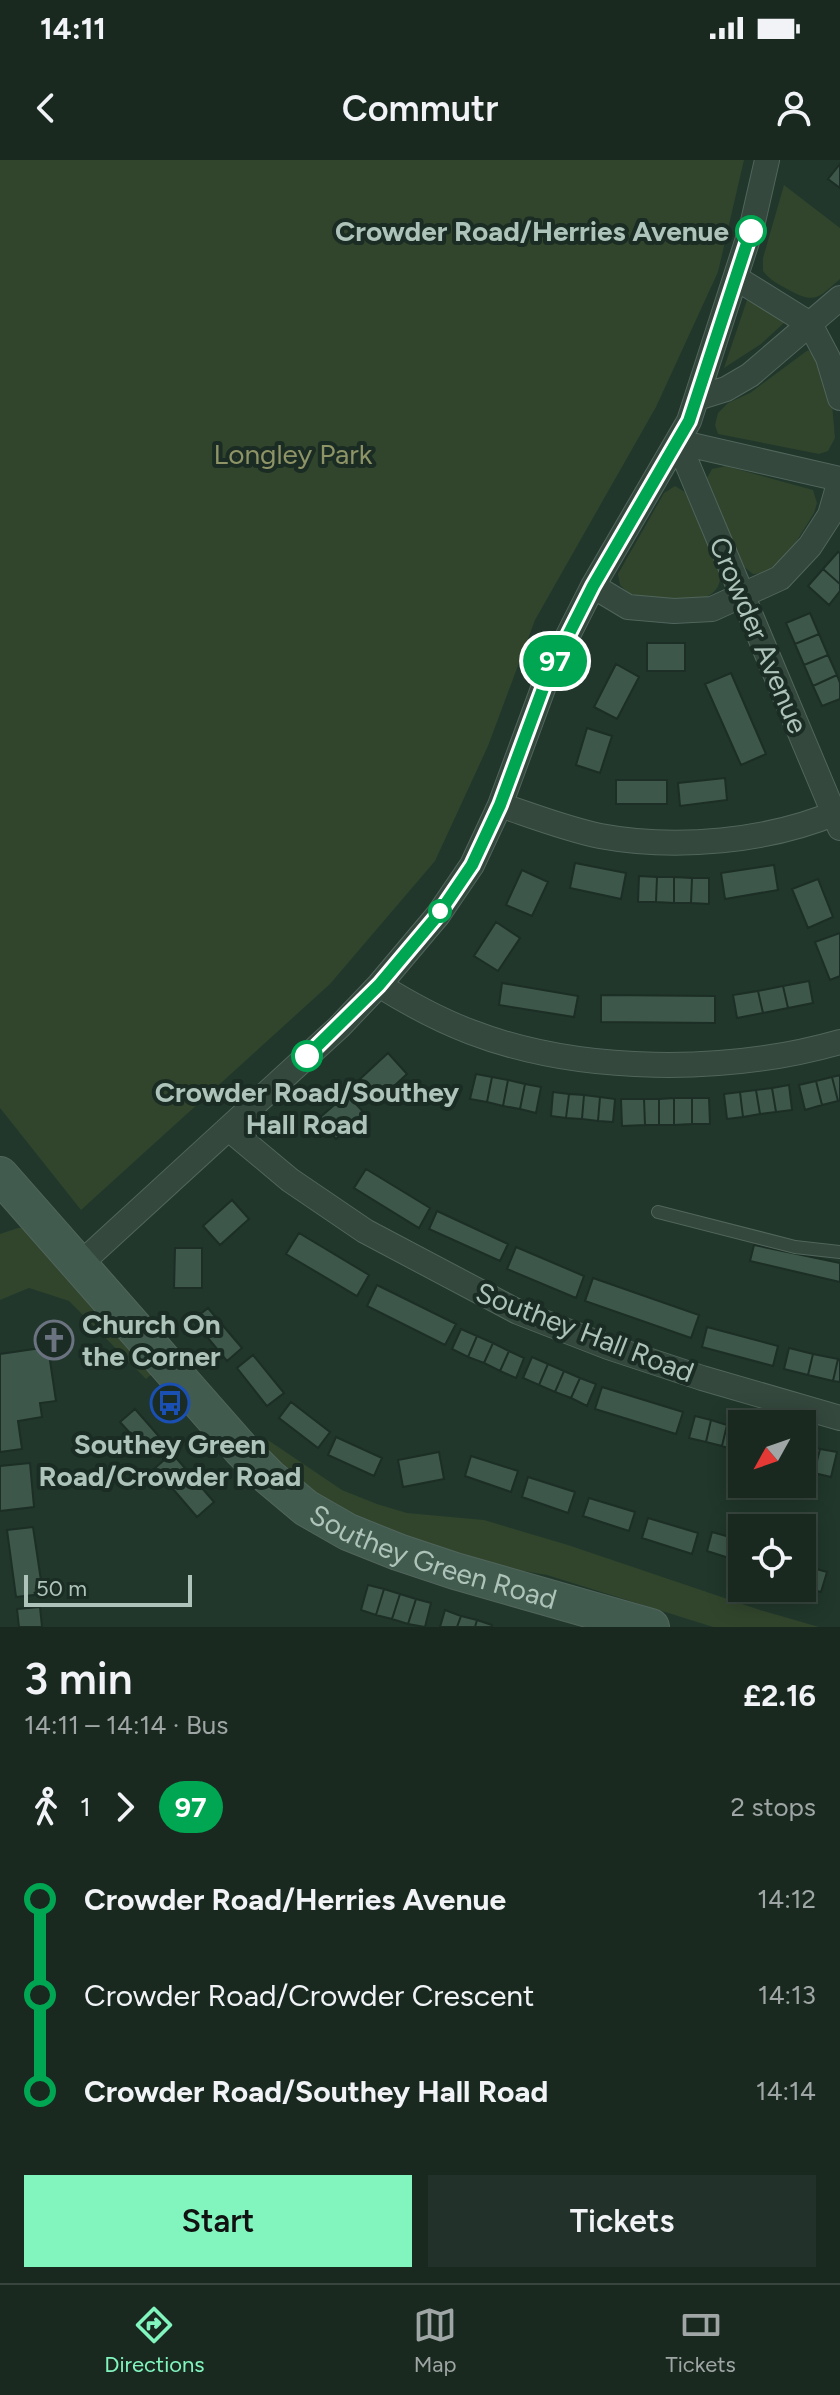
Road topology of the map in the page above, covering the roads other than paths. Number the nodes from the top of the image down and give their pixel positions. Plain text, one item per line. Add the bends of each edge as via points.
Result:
1 (767, 160) edge
2 (736, 278) junction
3 (840, 298) edge
4 (810, 324) junction
5 (697, 398) junction
6 (840, 398) edge
7 (678, 442) junction
8 (840, 480) edge
9 (593, 586) junction
10 (743, 595) junction
11 (500, 805) junction
12 (838, 818) edge
13 (379, 985) junction
14 (840, 1042) edge
15 (229, 1129) junction
16 (5, 1191) edge
17 (658, 1212) dead end
18 (840, 1252) edge
19 (78, 1266) junction
20 (840, 1418) edge
21 (651, 1627) edge

1 - 2 street
2 - 4 street
2 - 5 street
3 - 4 street
4 - 5 street via 750,375
4 - 6 street
5 - 7 street
7 - 8 street
7 - 9 street
7 - 10 street, Crowder Avenue
8 - 10 street via 830,515 810,546 780,578
9 - 10 street via 628,607 674,611 712,609
9 - 11 street via 548,675
10 - 12 street, Crowder Avenue
11 - 12 street via 602,836 697,842
11 - 13 street via 472,865
13 - 14 street via 472,1033 576,1058 694,1064
13 - 15 street
15 - 19 street
15 - 20 street, Southey Hall Road via 290,1180 365,1231 518,1312 702,1378
16 - 19 street, Southey Green Road
17 - 18 lane via 795,1247
19 - 21 street, Southey Green Road via 241,1449 306,1508 398,1552

